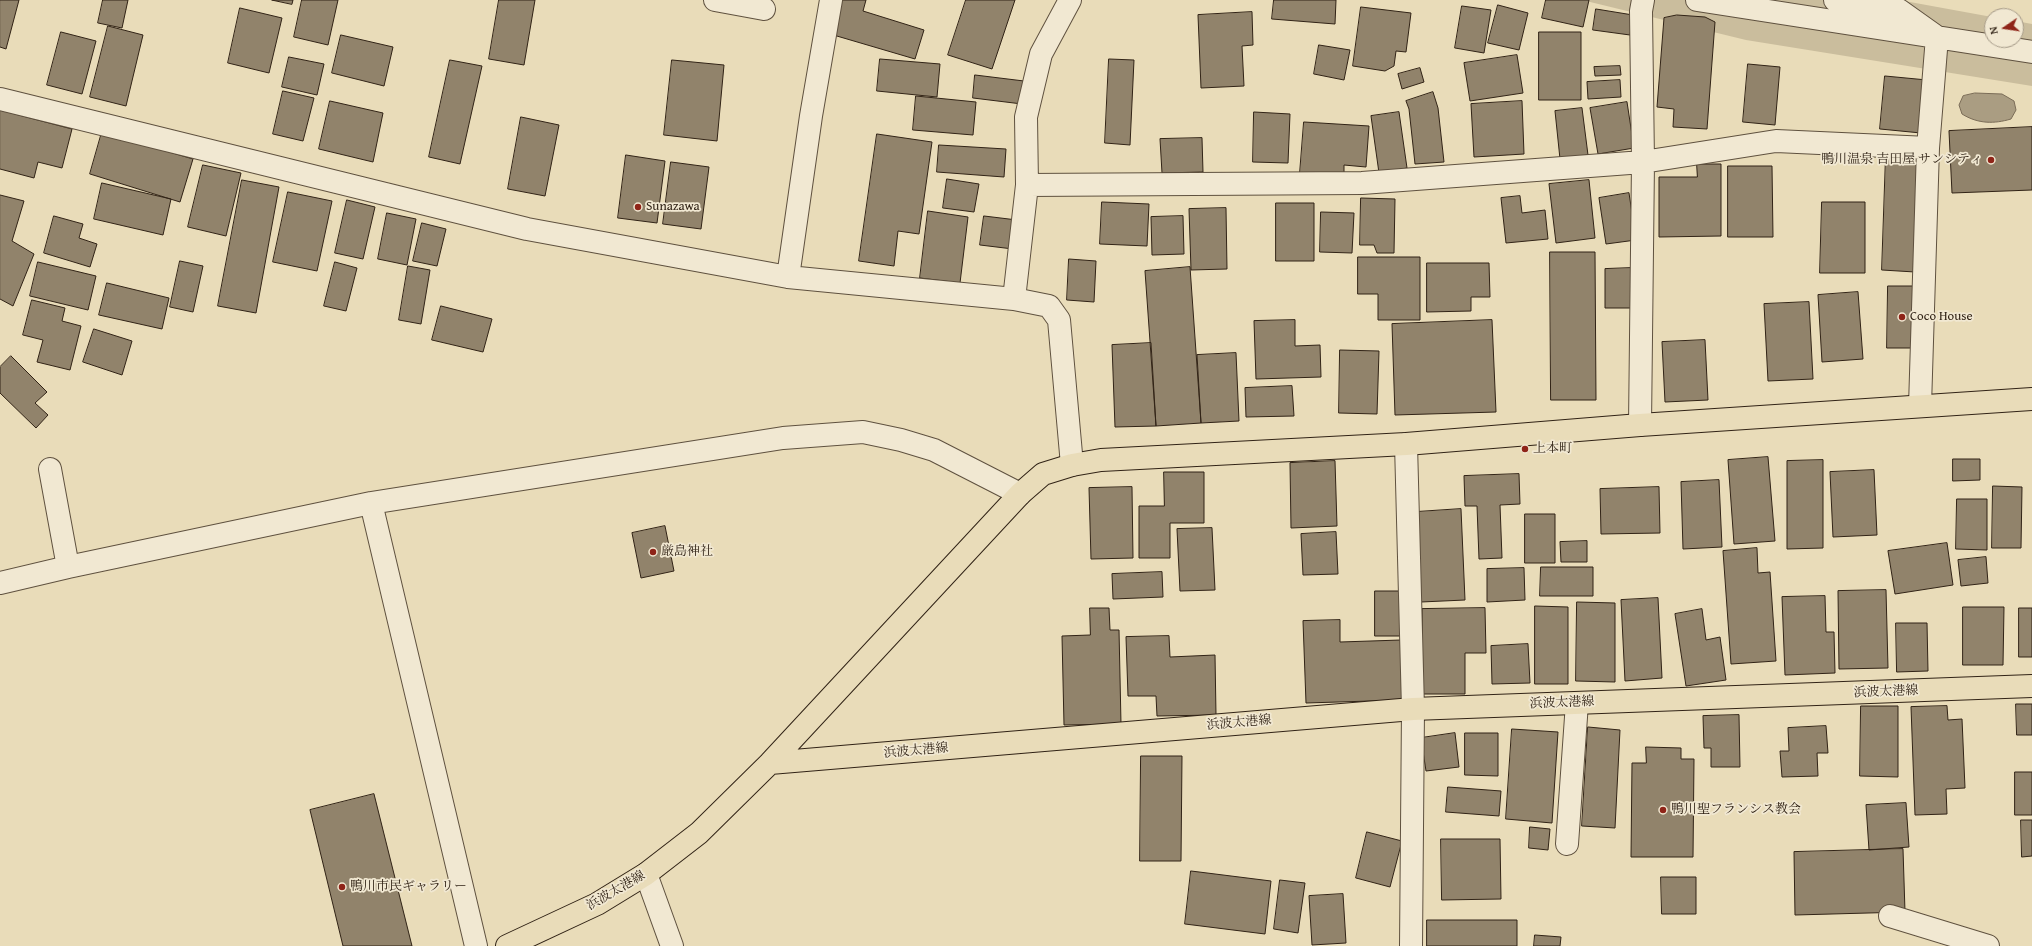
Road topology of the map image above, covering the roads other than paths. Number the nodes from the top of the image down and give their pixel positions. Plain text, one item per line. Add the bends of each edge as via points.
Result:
1 (715, 0) edge
2 (831, 0) edge
3 (1070, 0) edge
4 (1643, 0) edge
5 (1697, 0) edge
6 (1835, 0) edge
7 (764, 9) dead end
8 (1937, 37) junction
9 (2032, 52) edge
10 (0, 99) edge
11 (1928, 148) junction
12 (1643, 162) junction
13 (1027, 185) junction
14 (788, 277) junction
15 (1014, 299) junction
16 (2032, 399) edge
17 (1920, 406) junction
18 (1640, 425) junction
19 (1406, 444) junction
20 (1072, 465) junction
21 (50, 469) dead end
22 (1020, 494) junction
23 (370, 503) junction
24 (68, 567) junction
25 (0, 584) edge
26 (2032, 686) edge
27 (1577, 703) junction
28 (1414, 709) junction
29 (770, 763) junction
30 (1567, 844) dead end
31 (646, 874) junction
32 (1890, 916) dead end
33 (476, 946) edge
34 (507, 946) edge
35 (672, 946) edge
36 (1411, 946) edge
37 (1988, 946) edge

1 - 7 street
2 - 14 street
3 - 13 street via 1041,54 1026,117
4 - 12 street
5 - 8 street
6 - 8 street via 1898,10
8 - 9 street
8 - 11 street
10 - 14 street via 527,230
11 - 12 street via 1776,140
11 - 17 street
12 - 13 street via 1362,182
12 - 18 street
13 - 15 street
14 - 15 street
15 - 20 street via 1049,306 1059,320
16 - 17 main road
17 - 18 main road
18 - 19 main road
19 - 20 main road via 1101,460
19 - 28 street
20 - 22 main road via 1044,474
21 - 24 street
22 - 23 street via 934,450 863,432 783,438
22 - 29 main road
23 - 24 street
23 - 33 street
24 - 25 street
26 - 27 main road, 浜波太港線
27 - 28 main road, 浜波太港線
27 - 30 street
28 - 29 main road, 浜波太港線
28 - 36 street
29 - 31 main road, 浜波太港線 via 699,833
31 - 34 main road, 浜波太港線 via 598,904
31 - 35 street
32 - 37 street

